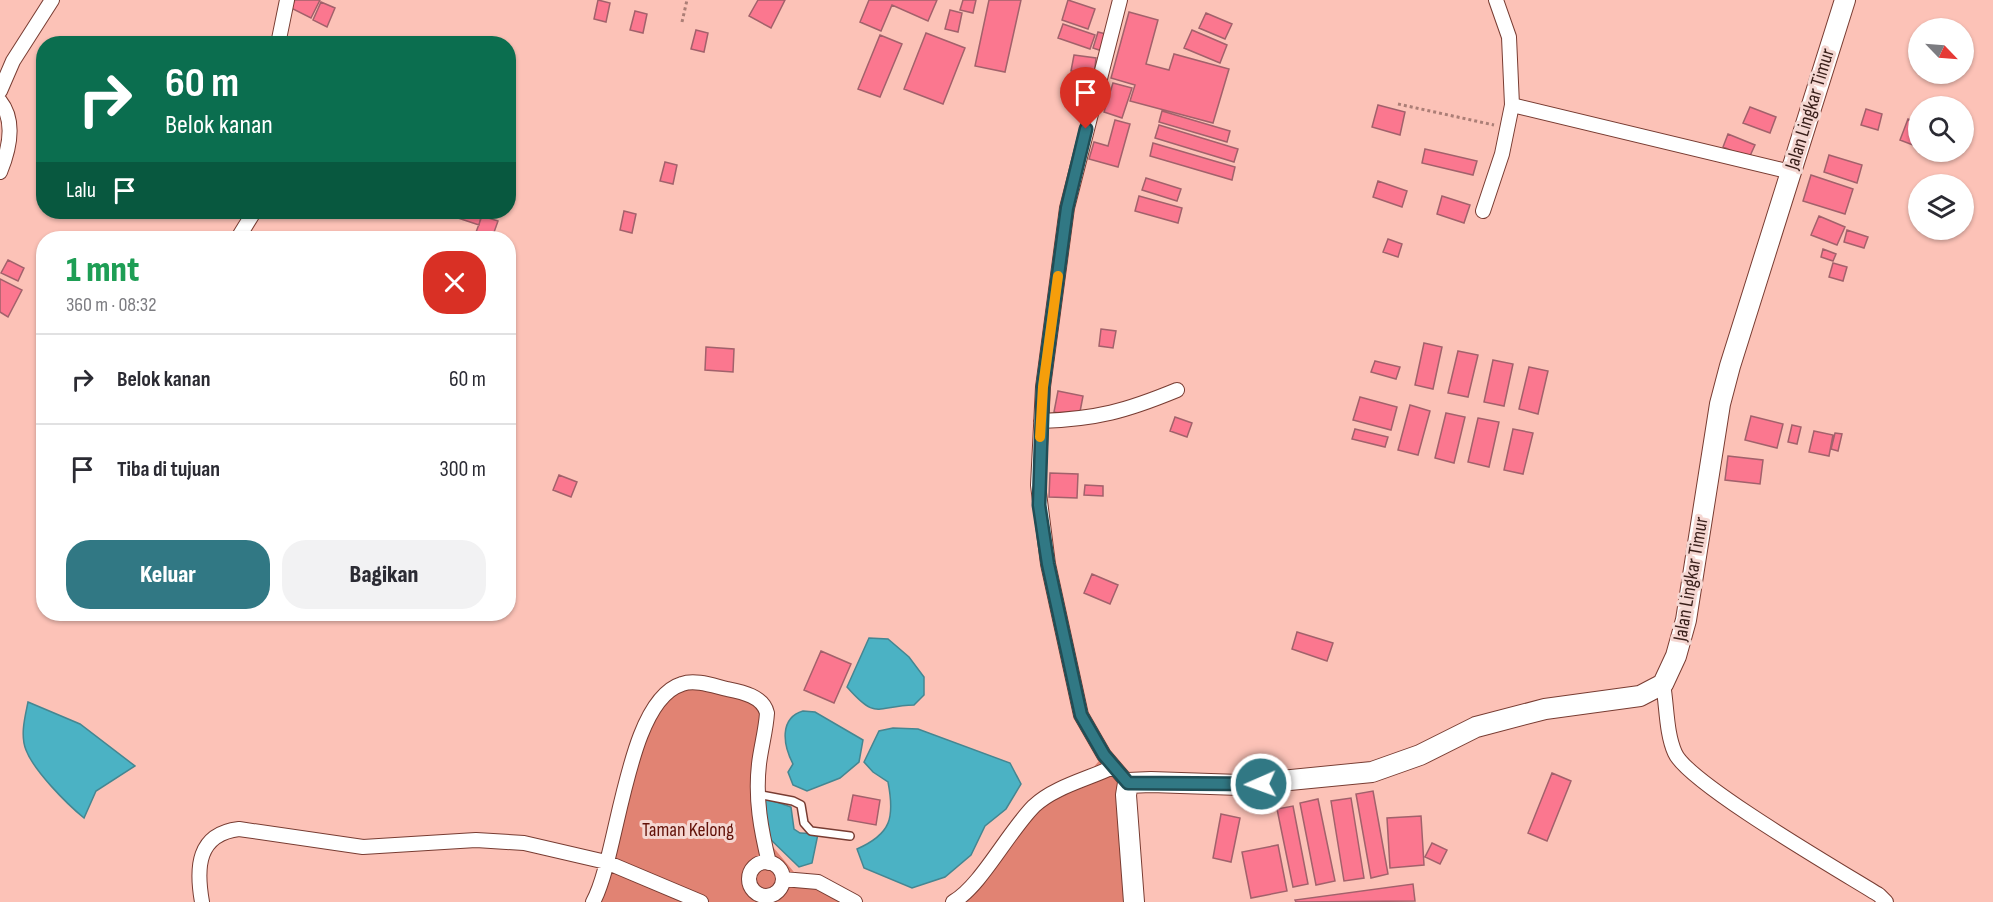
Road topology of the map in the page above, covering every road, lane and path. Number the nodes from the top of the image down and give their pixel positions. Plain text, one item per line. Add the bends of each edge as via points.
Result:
1 (52, 0) edge
2 (287, 0) edge
3 (687, 0) edge
4 (1120, 0) edge
5 (1496, 0) edge
6 (1845, 0) edge
7 (682, 22) dead end
8 (280, 36) edge
9 (0, 91) edge
10 (0, 101) edge
11 (1398, 104) dead end
12 (1512, 105) junction
13 (1507, 128) junction
14 (0, 172) edge
15 (1791, 172) junction
16 (1483, 211) dead end
17 (1177, 390) dead end
18 (1041, 421) junction
19 (1663, 684) junction
20 (1113, 767) junction
21 (1128, 783) junction
22 (757, 794) junction
23 (850, 836) dead end
24 (606, 862) junction
25 (769, 863) junction
26 (783, 879) junction
27 (760, 899) edge
28 (202, 902) edge
29 (593, 902) edge
30 (701, 902) edge
31 (855, 902) edge
32 (953, 902) edge
33 (1134, 902) edge
34 (1886, 902) edge

1 - 9 street via 13,61
2 - 8 street
3 - 7 path
4 - 18 street via 1068,201
5 - 12 street via 1509,37
6 - 15 main road, Jalan Lingkar Timur
10 - 14 street via 10,119 8,146
11 - 13 path
12 - 13 street
12 - 15 street
13 - 16 street
15 - 19 main road, Jalan Lingkar Timur via 1720,404 1686,620
17 - 18 street via 1085,420
18 - 20 street via 1039,505 1048,564 1081,715
19 - 21 main road via 1640,696 1545,709 1476,728 1420,755 1372,772 1239,785
19 - 34 street via 1675,754 1682,763 1713,789
20 - 21 street
20 - 32 street via 1035,805 968,890
21 - 33 main road
22 - 23 lane via 801,805 804,823 811,831
22 - 24 street via 766,705 739,691 682,684 660,698 651,710 632,760
22 - 25 street
24 - 28 street via 524,843 476,840 363,847 240,829 226,831 205,848 198,871
24 - 29 street
24 - 30 street
25 - 26 street via 779,868
25 - 27 street via 758,865 750,874
26 - 27 street via 779,890
26 - 31 street via 818,882

